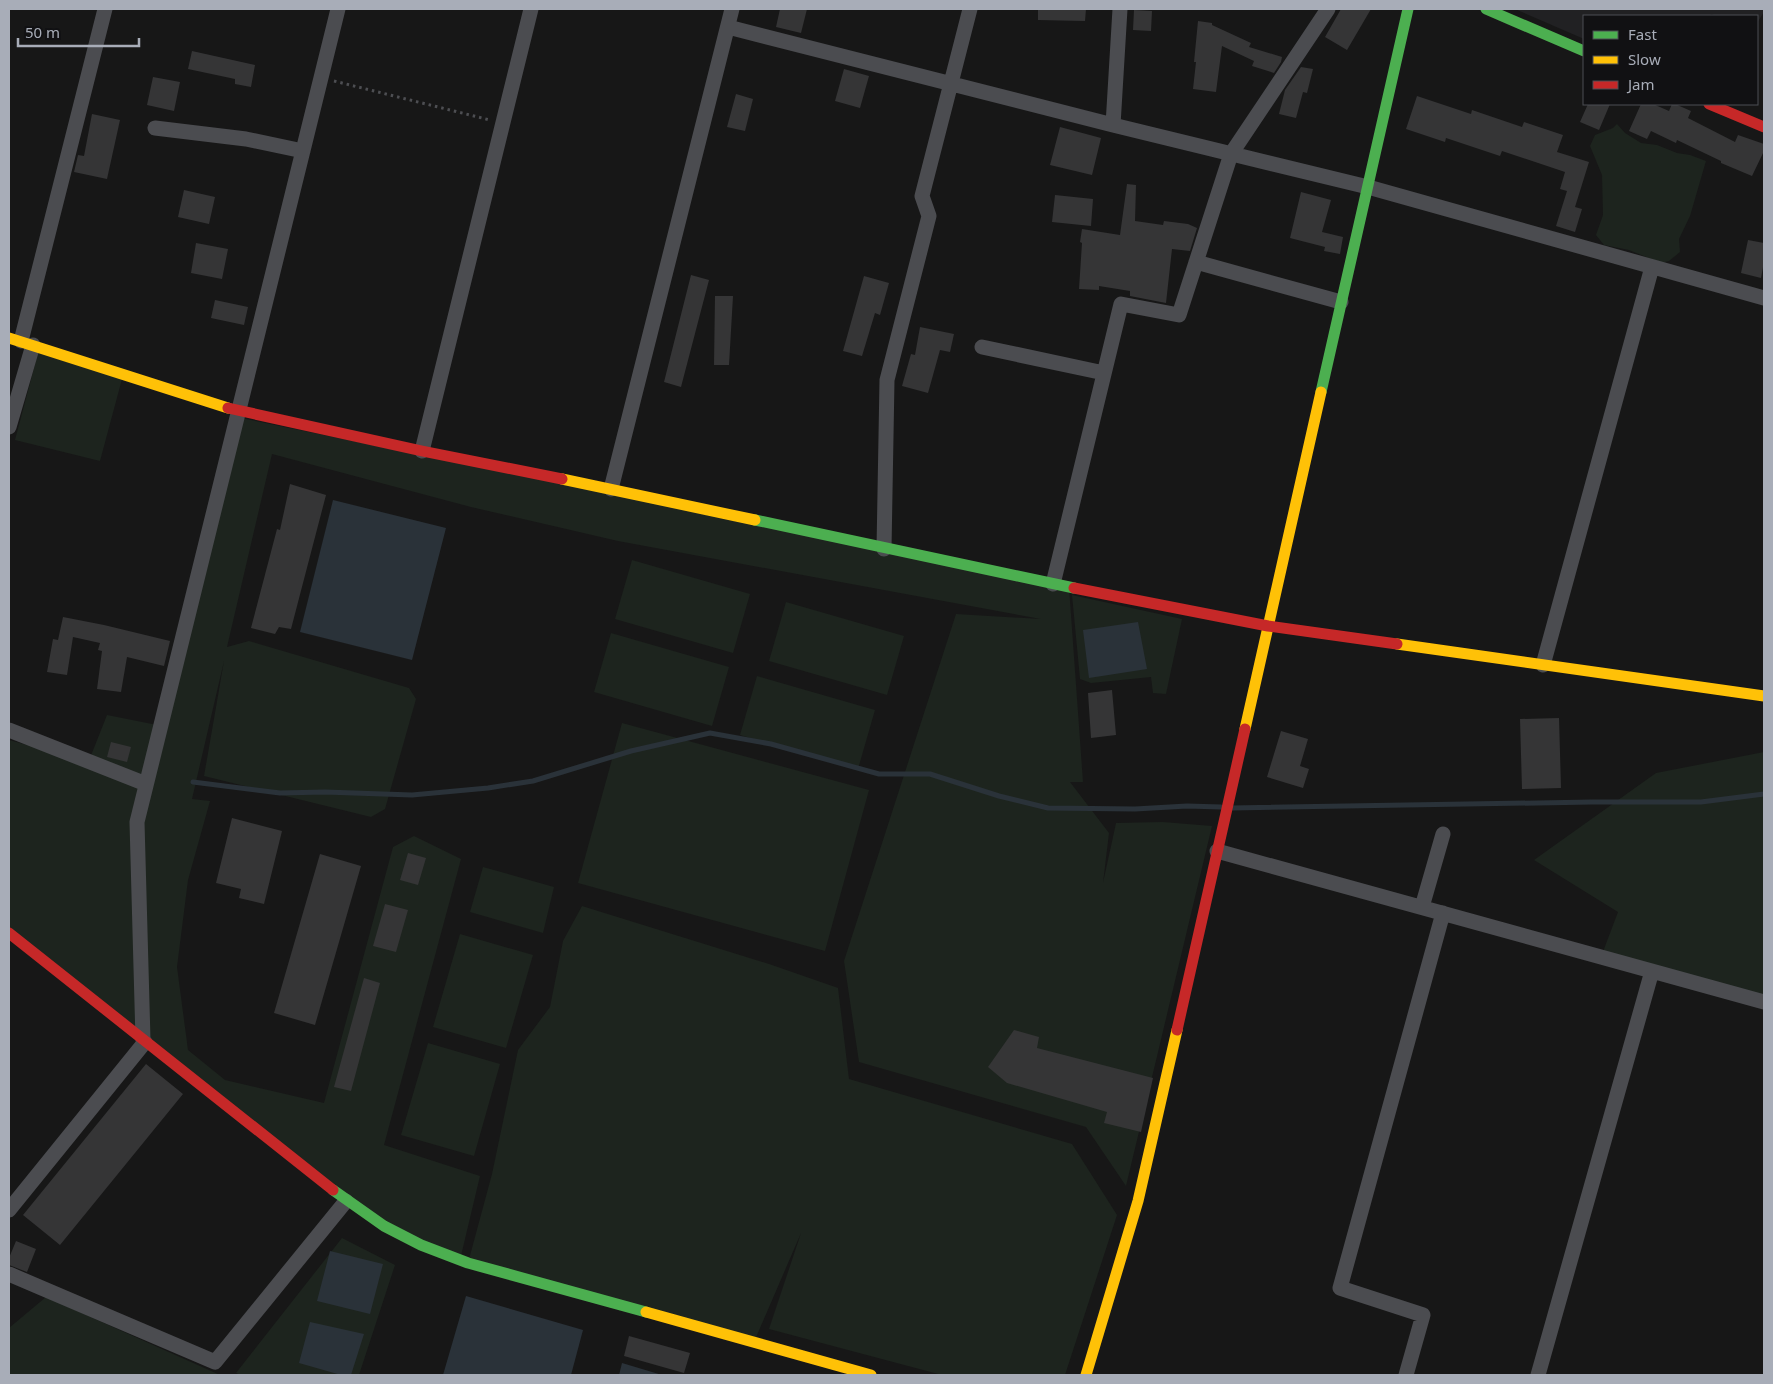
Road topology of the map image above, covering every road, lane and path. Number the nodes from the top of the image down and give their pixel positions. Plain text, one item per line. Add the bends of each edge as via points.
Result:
1 (105, 9) edge
2 (338, 9) edge
3 (531, 9) edge
4 (732, 9) edge
5 (970, 9) edge
6 (1120, 9) edge
7 (1328, 9) edge
8 (1408, 9) edge
9 (1486, 9) edge
10 (728, 27) junction
11 (1583, 50) edge
12 (321, 78) junction
13 (950, 84) junction
14 (1711, 105) edge
15 (503, 123) junction
16 (1113, 125) junction
17 (1764, 127) edge
18 (155, 128) dead end
19 (303, 151) junction
20 (1231, 154) junction
21 (1368, 188) junction
22 (1196, 262) junction
23 (1652, 267) junction
24 (1764, 298) edge
25 (1342, 302) junction
26 (21, 342) edge
27 (982, 347) dead end
28 (1104, 373) junction
29 (238, 411) junction
30 (9, 427) edge
31 (422, 451) junction
32 (612, 489) junction
33 (884, 549) junction
34 (1053, 584) junction
35 (1268, 626) junction
36 (1543, 665) junction
37 (1764, 693) edge
38 (9, 730) edge
39 (146, 784) junction
40 (1443, 834) dead end
41 (1217, 851) junction
42 (1422, 908) junction
43 (1443, 913) junction
44 (9, 933) edge
45 (1652, 971) junction
46 (1764, 1002) edge
47 (144, 1041) junction
48 (346, 1201) junction
49 (9, 1210) edge
50 (9, 1274) edge
51 (827, 1369) edge
52 (871, 1375) edge
53 (1086, 1375) edge
54 (1406, 1375) edge
55 (1538, 1375) edge

1 - 26 street
2 - 12 street
3 - 15 street
4 - 10 street
5 - 13 street
6 - 16 street
7 - 20 street
8 - 21 street
9 - 11 street
10 - 13 street
10 - 32 street
12 - 15 path
12 - 19 street
13 - 16 street
13 - 33 street via 922,196 929,216 887,380
14 - 17 street
15 - 31 street
16 - 20 street
18 - 19 street via 246,139
19 - 29 street
20 - 21 street
20 - 22 street
21 - 23 street
21 - 25 street
22 - 25 street
22 - 28 street via 1179,315 1121,304
23 - 24 street
23 - 36 street
25 - 35 street
26 - 29 street
26 - 30 street
27 - 28 street
28 - 34 street
29 - 31 street
29 - 39 street
31 - 32 street
32 - 33 street
33 - 34 street
34 - 35 street
35 - 36 street
35 - 41 street
36 - 37 street
38 - 39 street
39 - 47 street via 137,822
40 - 42 street
41 - 42 street
41 - 53 street via 1138,1201
42 - 43 street
43 - 45 street
43 - 54 street via 1340,1288 1423,1316
44 - 47 street
45 - 46 street
45 - 55 street
47 - 48 street
47 - 49 street
48 - 50 street via 215,1362
48 - 51 street via 384,1226 468,1263
51 - 52 street

